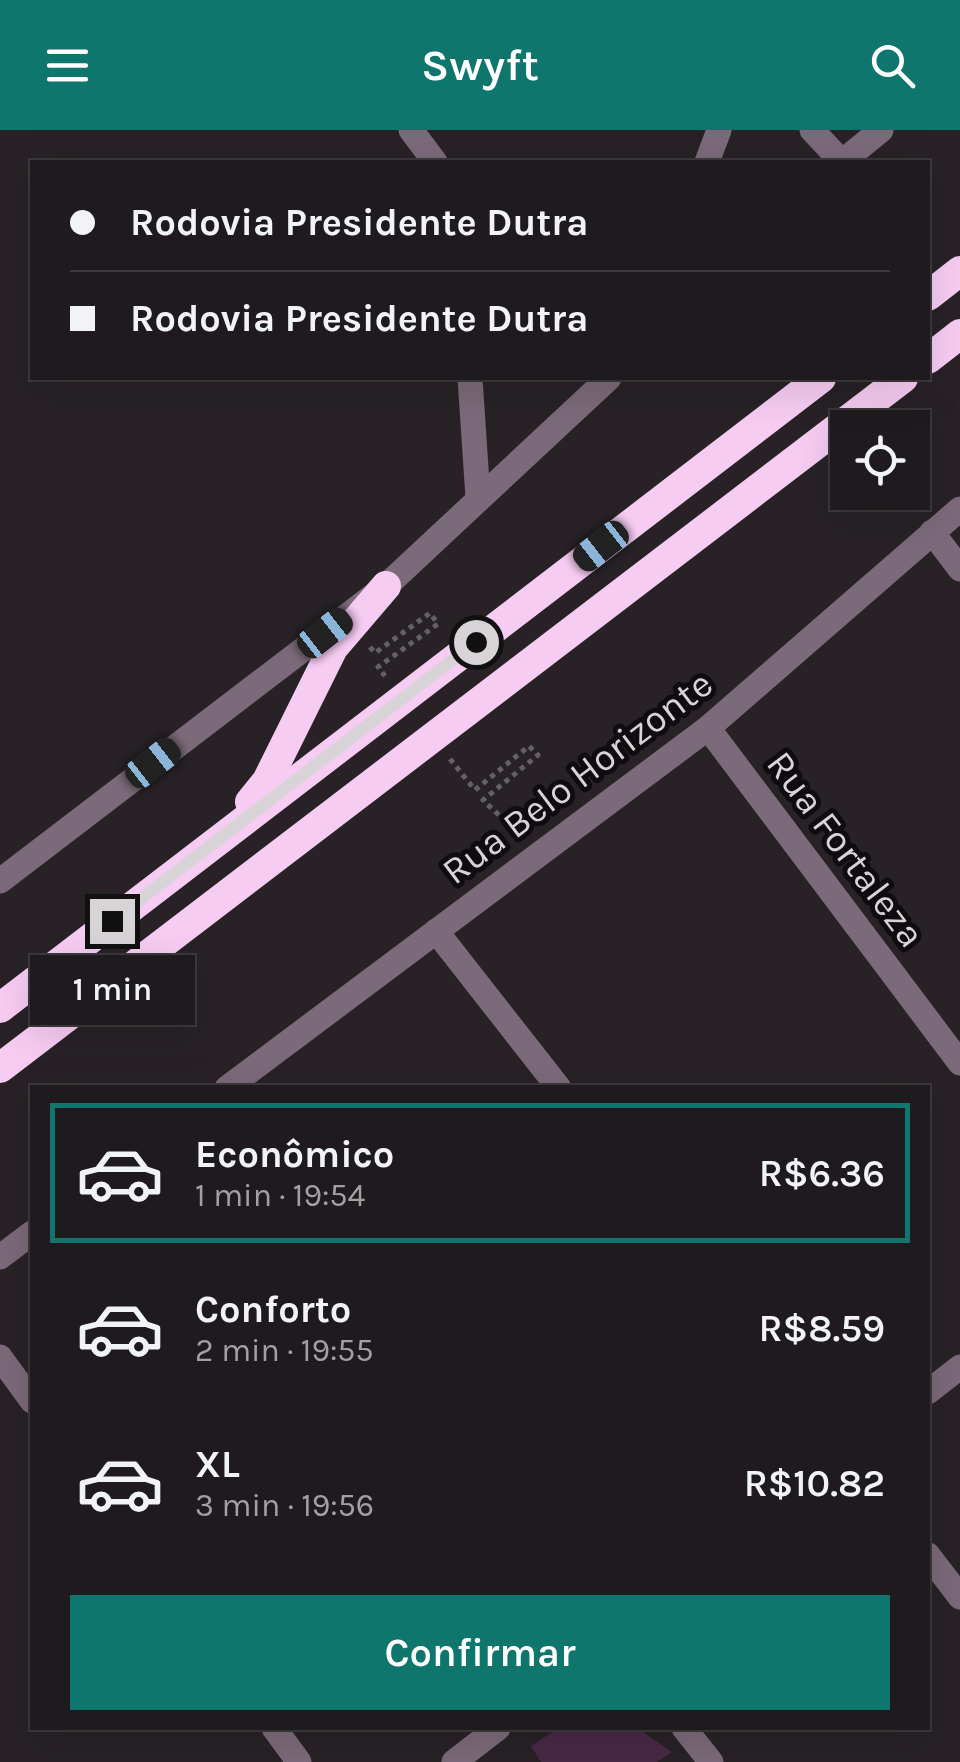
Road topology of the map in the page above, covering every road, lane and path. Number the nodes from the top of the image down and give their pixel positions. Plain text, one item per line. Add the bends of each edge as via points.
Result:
1 (411, 130) edge
2 (719, 130) edge
3 (812, 130) edge
4 (881, 130) edge
5 (434, 160) edge
6 (708, 160) edge
7 (840, 160) edge
8 (844, 160) edge
9 (960, 271) edge
10 (930, 294) edge
11 (960, 334) edge
12 (930, 357) edge
13 (470, 380) edge
14 (607, 380) edge
15 (818, 380) edge
16 (901, 380) edge
17 (478, 498) junction
18 (960, 510) edge
19 (932, 532) junction
20 (960, 568) edge
21 (386, 586) junction
22 (708, 728) junction
23 (483, 800) dead end
24 (224, 834) junction
25 (539, 854) junction
26 (0, 881) edge
27 (436, 932) junction
28 (0, 1008) edge
29 (960, 1063) edge
30 (0, 1068) edge
31 (231, 1085) edge
32 (558, 1085) edge
33 (30, 1234) edge
34 (0, 1257) edge
35 (0, 1357) edge
36 (960, 1367) edge
37 (930, 1390) edge
38 (30, 1398) edge
39 (930, 1558) edge
40 (960, 1597) edge
41 (275, 1730) edge
42 (495, 1730) edge
43 (686, 1730) edge
44 (299, 1762) edge
45 (454, 1762) edge
46 (712, 1762) edge

1 - 5 street
2 - 6 street
3 - 7 street
4 - 8 street
9 - 10 highway
11 - 12 highway
13 - 17 street
14 - 17 street
15 - 24 highway
16 - 30 highway
17 - 21 street
18 - 19 street, Rua Belo Horizonte
19 - 20 street
19 - 22 street, Rua Belo Horizonte
21 - 24 highway via 333,648 267,781
21 - 26 street
22 - 25 street, Rua Belo Horizonte
22 - 29 street, Rua Fortaleza
23 - 25 path
24 - 28 highway
25 - 27 street, Rua Belo Horizonte
27 - 31 street, Rua Belo Horizonte
27 - 32 street
33 - 34 street
35 - 38 street
36 - 37 street
39 - 40 street
41 - 44 street
42 - 45 street
43 - 46 street

